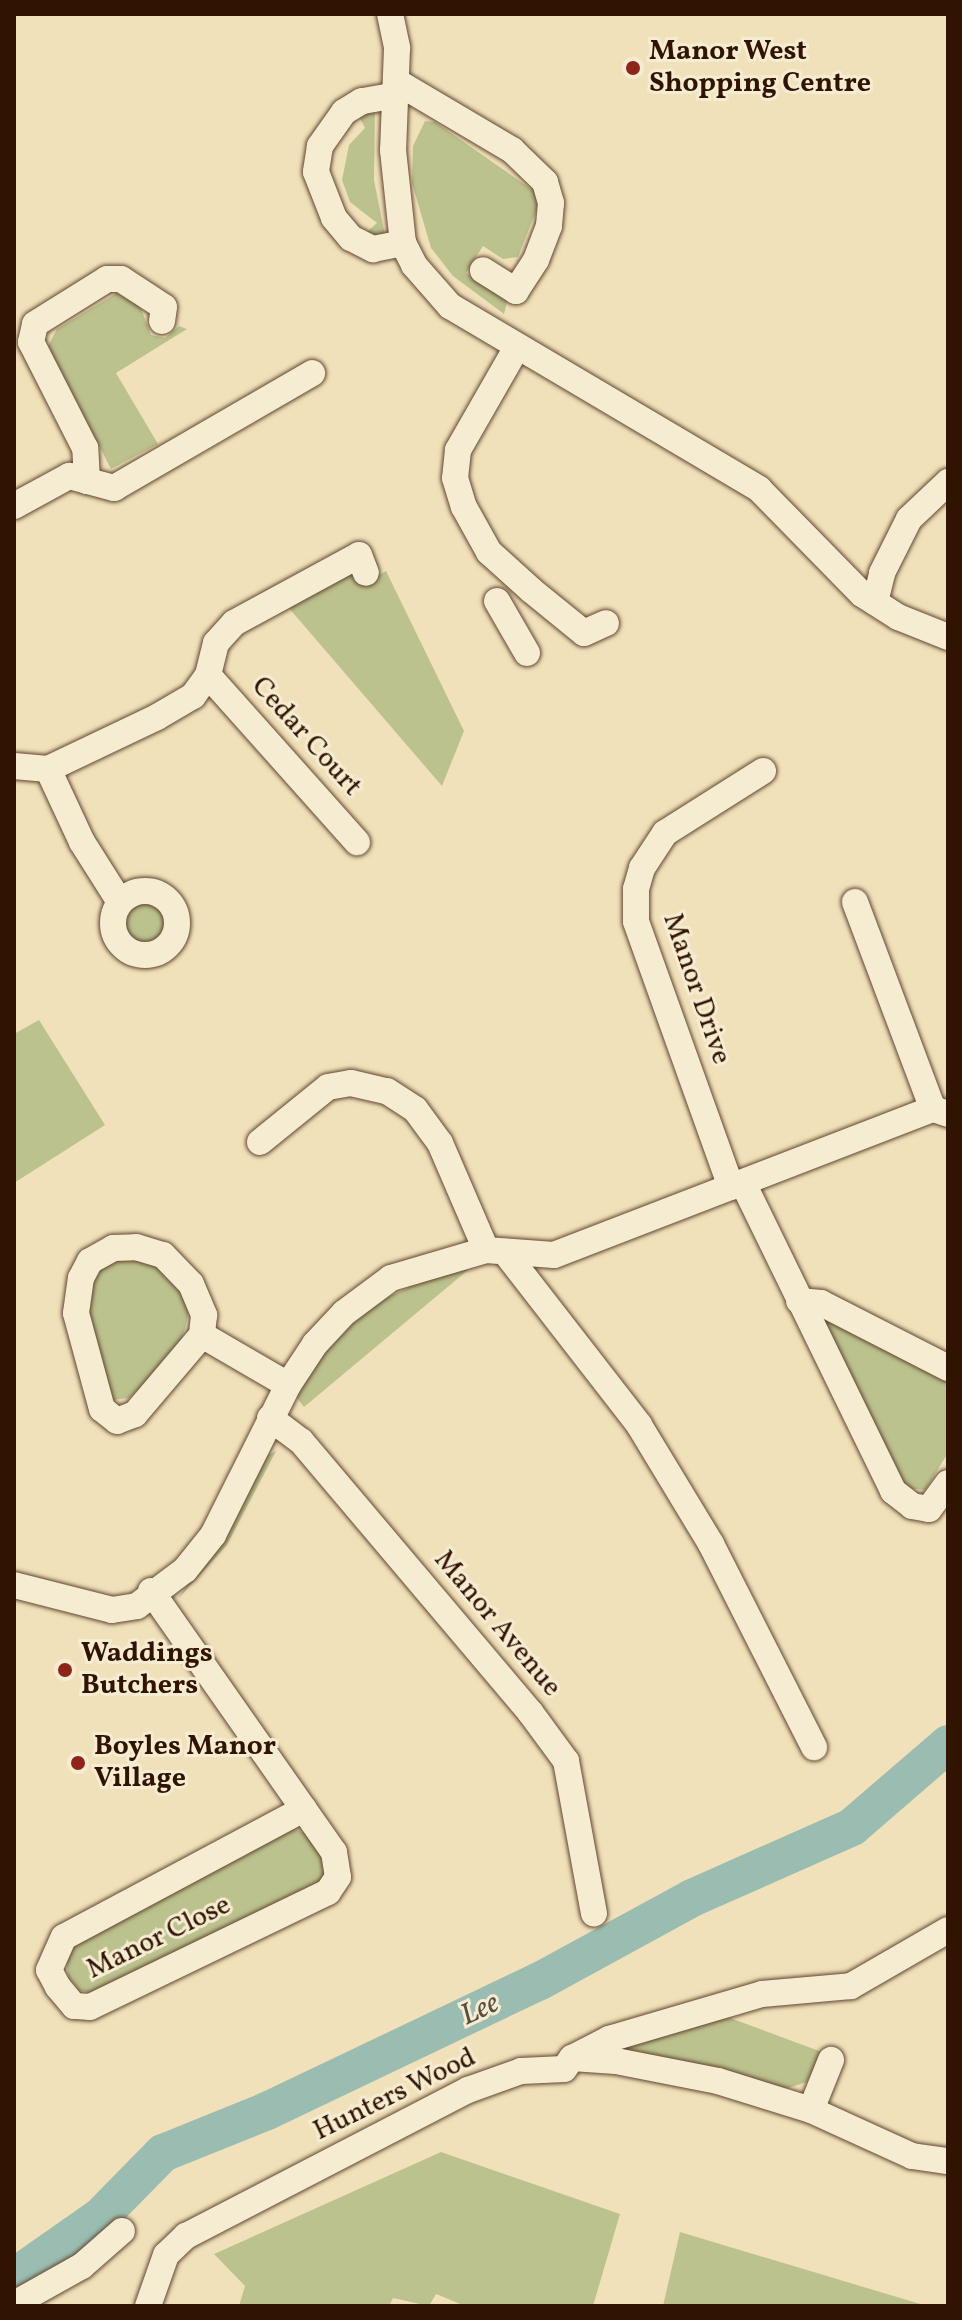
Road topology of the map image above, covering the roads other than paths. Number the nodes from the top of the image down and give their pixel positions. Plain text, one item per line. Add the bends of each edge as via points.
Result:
1 (390, 14) edge
2 (397, 89) junction
3 (403, 243) junction
4 (483, 270) dead end
5 (162, 321) dead end
6 (517, 347) junction
7 (312, 373) dead end
8 (87, 481) junction
9 (948, 482) edge
10 (14, 506) edge
11 (366, 573) dead end
12 (534, 592) junction
13 (875, 602) junction
14 (606, 623) dead end
15 (948, 637) edge
16 (527, 653) dead end
17 (208, 675) junction
18 (14, 766) edge
19 (48, 769) junction
20 (763, 771) dead end
21 (357, 842) dead end
22 (120, 902) dead end
23 (855, 902) dead end
24 (941, 1112) edge
25 (260, 1142) dead end
26 (737, 1185) junction
27 (496, 1251) junction
28 (799, 1301) junction
29 (202, 1335) junction
30 (948, 1368) edge
31 (288, 1385) junction
32 (270, 1418) junction
33 (948, 1483) edge
34 (14, 1585) edge
35 (151, 1591) junction
36 (814, 1747) dead end
37 (304, 1809) junction
38 (594, 1913) dead end
39 (948, 1930) edge
40 (572, 2058) junction
41 (831, 2060) dead end
42 (811, 2110) junction
43 (948, 2161) edge
44 (122, 2231) dead end
45 (14, 2304) edge
46 (148, 2306) edge

1 - 2 street
2 - 3 street via 393,150
2 - 3 street via 344,112 320,146 316,172 320,192 351,238 373,249
2 - 4 street via 512,150 545,182 551,203 549,226 516,291
3 - 6 street via 414,265 450,306
5 - 8 street via 164,307 121,279 107,279 35,324 31,342 85,448
6 - 12 street via 458,450 455,478 489,552
6 - 13 street via 759,489
7 - 8 street via 114,488
8 - 10 street via 69,476
9 - 13 street via 909,519 882,573
11 - 17 street via 359,555 234,623 216,643
12 - 14 street via 584,633
12 - 16 street via 501,609
13 - 15 street
17 - 19 street via 181,703
17 - 21 street, Cedar Court
18 - 19 street
19 - 22 street via 82,842
20 - 26 street, Manor Drive via 665,833 636,889 636,921
23 - 24 street
24 - 26 street
25 - 27 street via 328,1087 351,1083 387,1091 415,1109 440,1143
26 - 27 street via 554,1255
26 - 28 street, Manor Drive
27 - 31 street via 391,1278 344,1313
27 - 36 street via 639,1425 711,1544
28 - 30 street via 821,1303
28 - 33 street, Manor Drive via 893,1491 912,1506 929,1509
29 - 29 street via 204,1315 191,1284 163,1255 136,1247 113,1248 90,1261 81,1278 76,1313 102,1409 117,1421 135,1414
29 - 31 street
31 - 32 street
32 - 35 street via 213,1535 185,1570
32 - 38 street, Manor Avenue via 301,1441 566,1761
34 - 35 street via 112,1610 137,1606
35 - 37 street, Manor Close
37 - 37 street, Manor Close via 334,1852 338,1877 328,1892 90,2007 74,2006 58,1987 49,1970 64,1937
39 - 40 street via 851,1986 762,1994 609,2039
40 - 42 street, Hunters Wood via 718,2081
40 - 46 street, Hunters Wood via 564,2069 521,2071 468,2090 186,2236 166,2255
41 - 42 street
42 - 43 street, Hunters Wood via 912,2156
44 - 45 street via 82,2266

